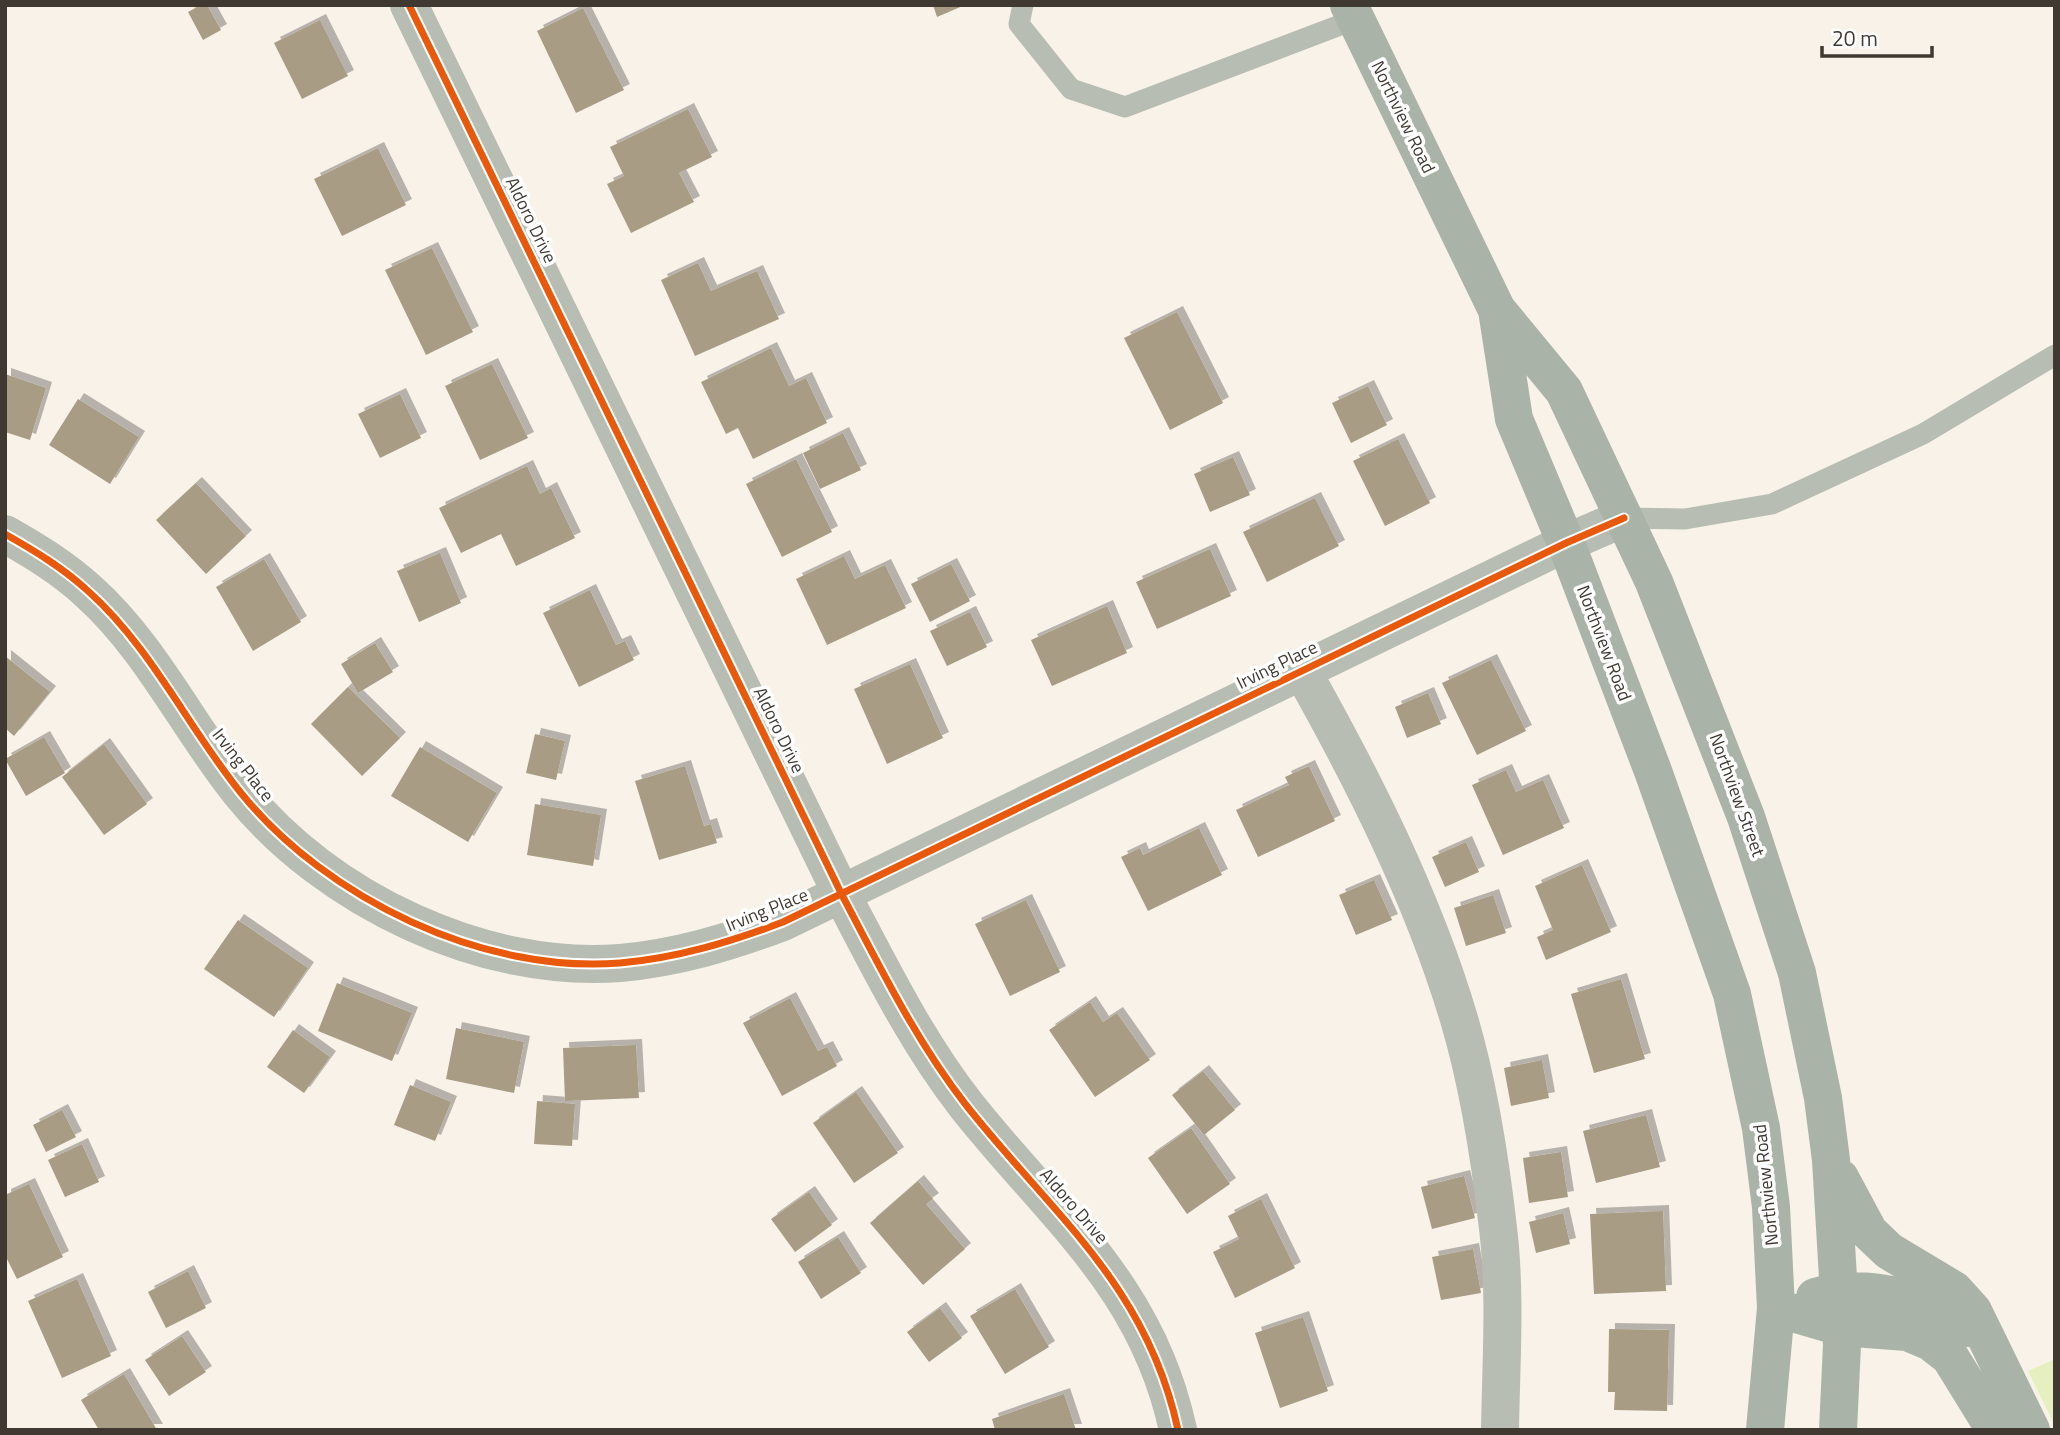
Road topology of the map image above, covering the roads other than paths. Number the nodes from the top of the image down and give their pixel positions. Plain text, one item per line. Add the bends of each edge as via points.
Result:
1 (409, 5) edge
2 (1023, 5) edge
3 (1352, 12) edge
4 (1497, 310) junction
5 (2055, 355) edge
6 (1624, 518) junction
7 (5, 534) edge
8 (1566, 543) junction
9 (1302, 671) junction
10 (842, 895) junction
11 (1832, 1160) junction
12 (1840, 1290) junction
13 (1776, 1308) junction
14 (1841, 1327) junction
15 (1992, 1350) junction
16 (1178, 1430) edge
17 (1500, 1430) edge
18 (1765, 1430) edge
19 (1838, 1430) edge
20 (1995, 1430) edge
21 (2031, 1430) edge

1 - 10 street, Aldoro Drive
2 - 3 lane via 1018,24 1071,89 1125,107
3 - 4 street, Northview Road
4 - 6 street, Northview Street via 1564,391
4 - 8 street, Northview Road via 1514,419
5 - 6 lane via 1923,434 1772,504 1685,519
6 - 8 street, Irving Place
6 - 11 street, Northview Street via 1698,688 1797,973
7 - 10 street, Irving Place via 54,563 90,592 131,640 242,794 283,838 330,876 414,924 455,940 543,960 617,963 727,943
8 - 9 street, Irving Place
8 - 13 street, Northview Road via 1731,994 1760,1128 1771,1207
9 - 10 street, Irving Place
9 - 17 street via 1396,856 1443,967 1460,1022 1478,1093 1499,1230
10 - 16 street, Aldoro Drive via 899,1003 965,1103 1113,1277 1142,1328
11 - 12 street, Northview Street
11 - 15 street via 1868,1232 1889,1251 1954,1290 1973,1311
12 - 13 street
12 - 14 street, Northview Street
12 - 15 street via 1921,1302 1942,1311
13 - 14 street
13 - 18 street, Northview Road
14 - 19 street, Northview Street
14 - 20 street via 1907,1332 1942,1348
15 - 21 street

